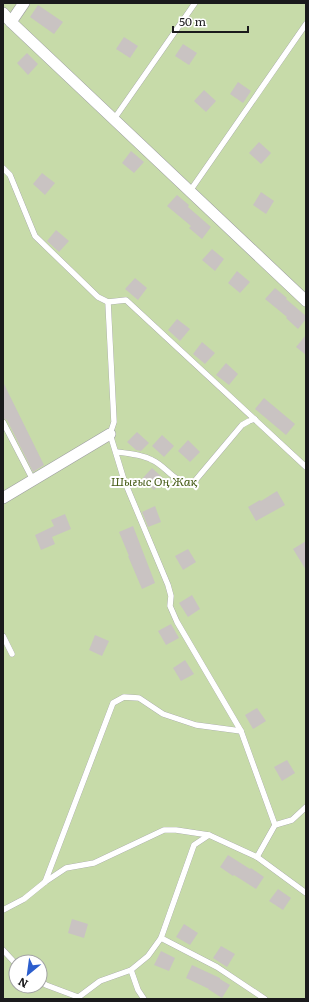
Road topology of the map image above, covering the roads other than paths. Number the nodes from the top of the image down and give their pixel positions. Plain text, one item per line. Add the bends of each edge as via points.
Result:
1 (24, 3) edge
2 (195, 3) edge
3 (3, 13) edge
4 (11, 22) junction
5 (306, 24) edge
6 (114, 119) junction
7 (3, 168) edge
8 (190, 191) junction
9 (305, 298) edge
10 (108, 302) junction
11 (255, 420) junction
12 (3, 422) edge
13 (110, 434) junction
14 (116, 452) junction
15 (306, 467) edge
16 (33, 481) junction
17 (3, 498) edge
18 (3, 636) edge
19 (12, 654) dead end
20 (241, 731) junction
21 (306, 807) edge
22 (275, 824) junction
23 (209, 836) junction
24 (257, 857) junction
25 (45, 882) junction
26 (306, 893) edge
27 (3, 910) edge
28 (161, 938) junction
29 (131, 970) junction
30 (48, 986) edge
31 (77, 998) edge
32 (144, 999) edge
33 (265, 999) edge

1 - 4 street
2 - 6 lane
3 - 4 street
4 - 6 street
5 - 8 lane
6 - 8 street
7 - 10 lane via 10,175 35,236 98,297
8 - 9 street
10 - 11 lane via 126,300
10 - 13 lane via 114,422
11 - 14 lane via 242,425 194,482 188,484 180,482 153,460
11 - 15 lane
12 - 16 lane
13 - 14 lane
13 - 16 street
14 - 20 lane via 124,480 168,585 170,606
16 - 17 street
18 - 19 lane
20 - 22 lane
20 - 25 lane via 196,725 163,714 139,698 124,696 113,703
21 - 22 lane via 292,820
22 - 24 lane
23 - 24 lane
23 - 25 lane via 164,830 94,863 66,868
23 - 28 lane via 194,845
24 - 26 lane
25 - 27 lane via 24,899
28 - 29 lane via 148,956
28 - 33 lane via 217,967
29 - 31 lane via 100,981
29 - 32 lane
30 - 31 lane

